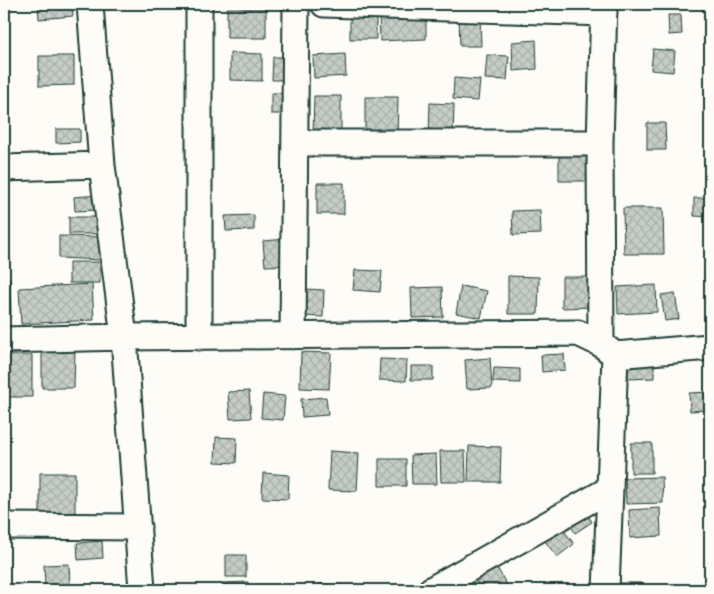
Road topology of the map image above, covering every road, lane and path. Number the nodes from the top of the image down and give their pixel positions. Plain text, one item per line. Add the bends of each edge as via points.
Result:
1 (90, 4) edge
2 (199, 4) edge
3 (296, 4) edge
4 (324, 4) edge
5 (604, 8) edge
6 (296, 143) junction
7 (600, 143) junction
8 (102, 165) junction
9 (4, 168) edge
10 (293, 336) junction
11 (124, 337) junction
12 (199, 337) junction
13 (4, 340) edge
14 (710, 347) edge
15 (608, 350) junction
16 (610, 489) junction
17 (4, 526) edge
18 (138, 527) junction
19 (142, 590) edge
20 (431, 590) edge
21 (606, 590) edge

1 - 8 street
2 - 12 street
3 - 6 street
4 - 5 street
5 - 7 street
6 - 7 street
6 - 10 street
7 - 15 street
8 - 9 street
8 - 11 street
10 - 12 street
10 - 15 street via 578,333
11 - 12 street
11 - 13 street
11 - 18 street
14 - 15 street
15 - 16 street
16 - 20 street
16 - 21 street
17 - 18 street
18 - 19 street

